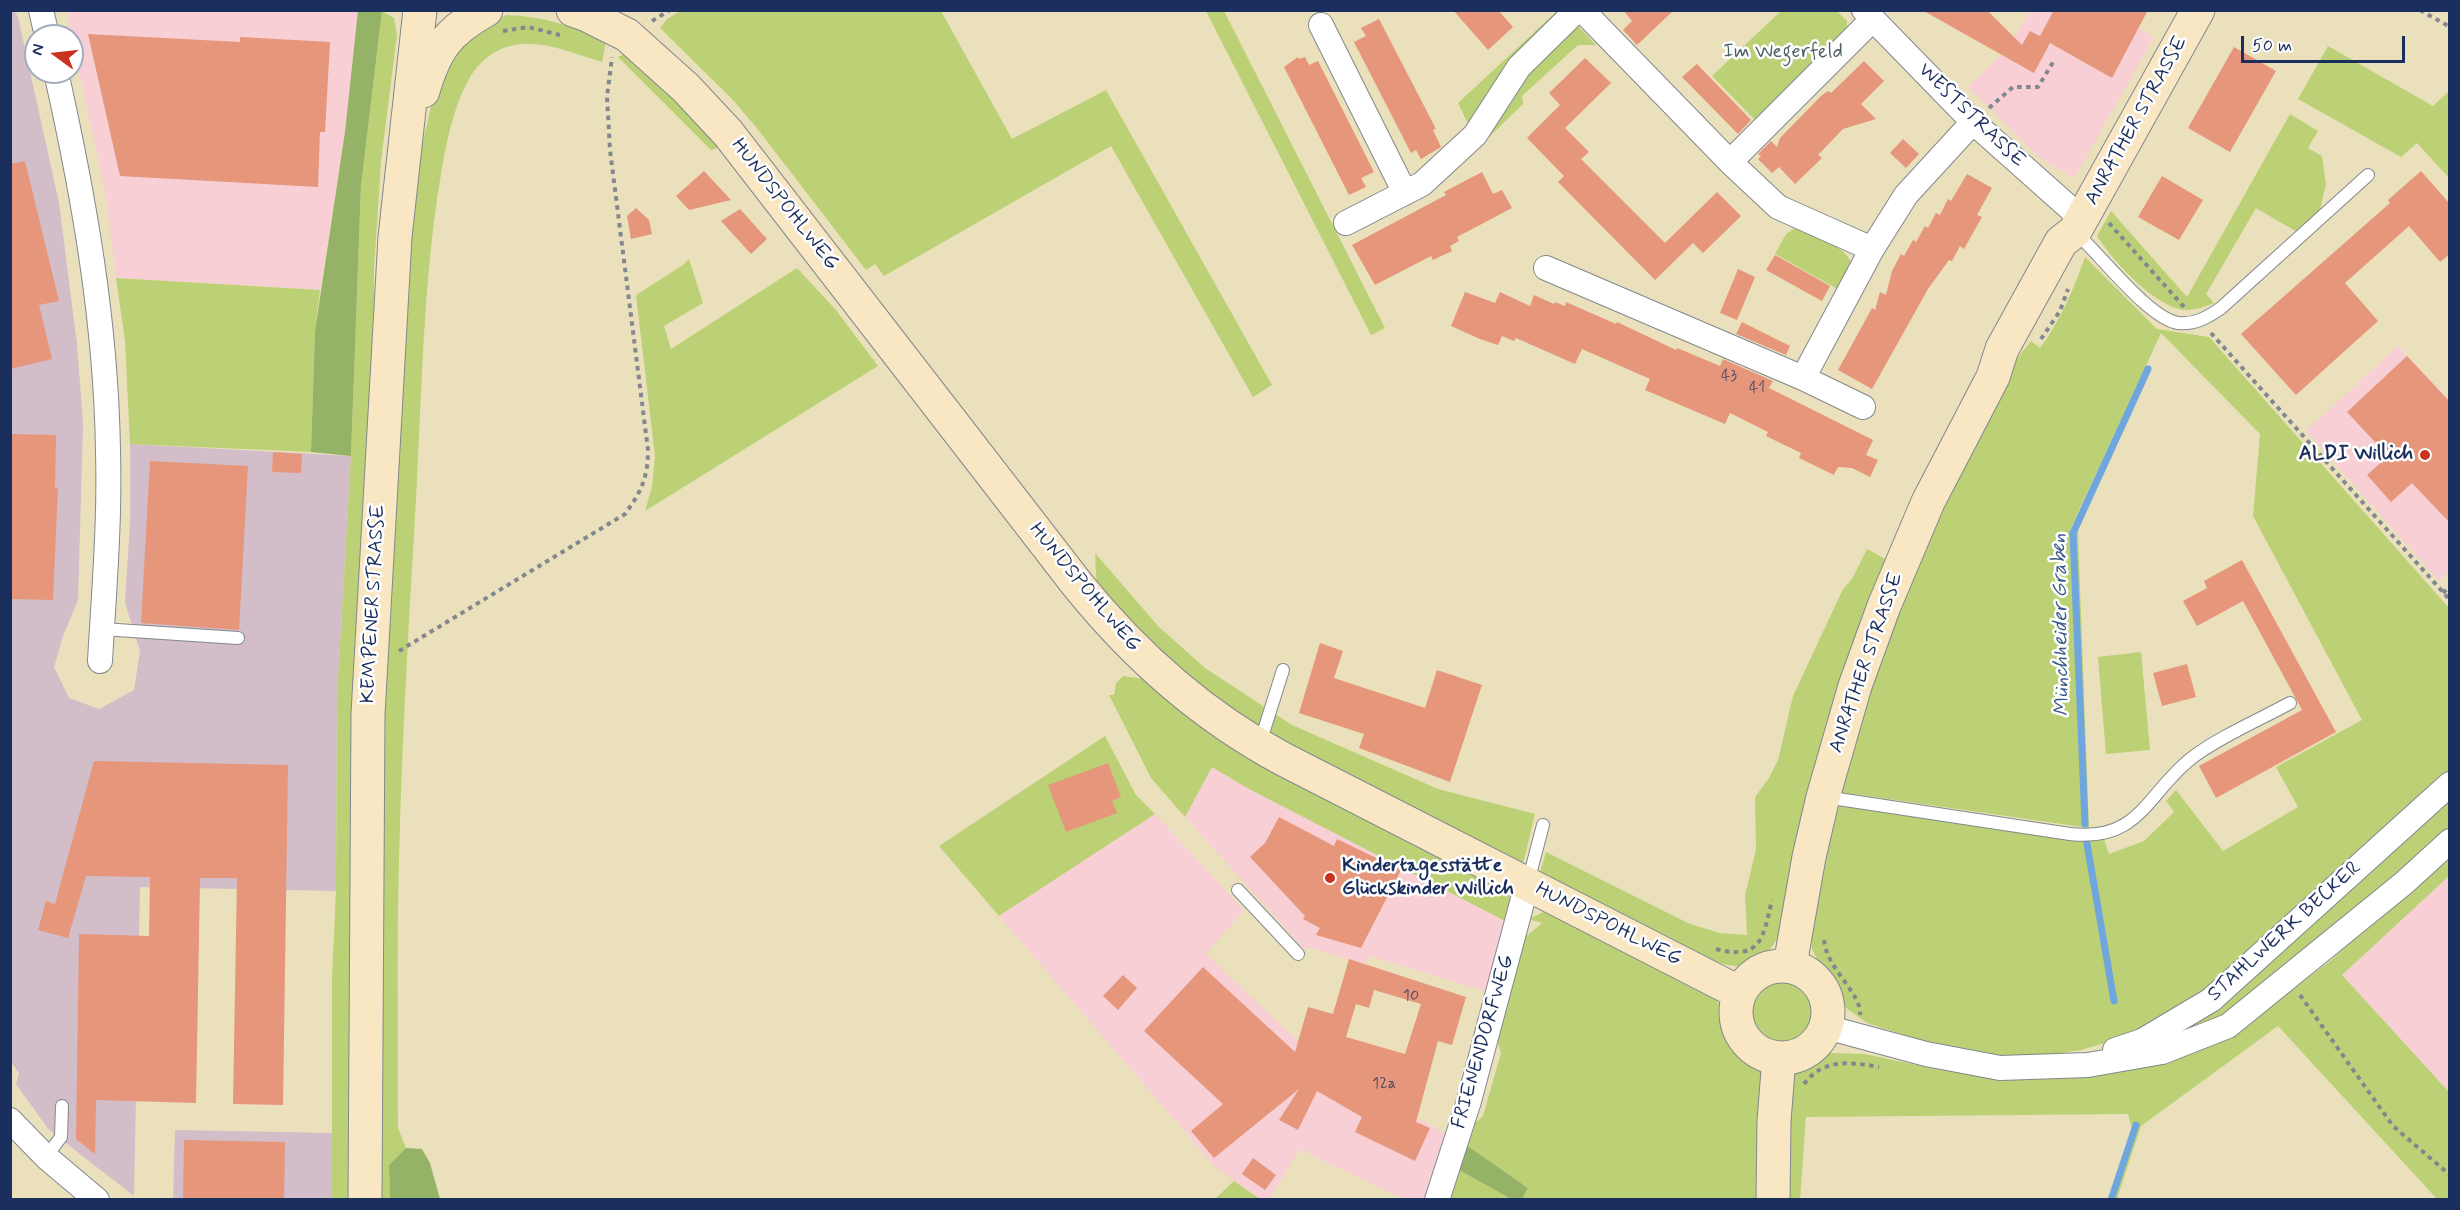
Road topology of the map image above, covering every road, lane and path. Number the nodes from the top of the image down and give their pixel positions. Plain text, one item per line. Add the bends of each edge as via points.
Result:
1 (420, 10) edge
2 (1577, 10) edge
3 (1582, 10) edge
4 (2198, 10) edge
5 (2420, 10) edge
6 (1868, 15) edge
7 (570, 18) edge
8 (494, 21) edge
9 (648, 23) dead end
10 (1322, 25) dead end
11 (2450, 27) edge
12 (655, 30) dead end
13 (603, 51) dead end
14 (2055, 59) dead end
15 (59, 84) edge
16 (1973, 122) junction
17 (1730, 162) junction
18 (2368, 175) dead end
19 (1405, 193) junction
20 (2082, 217) junction
21 (1346, 223) dead end
22 (395, 237) junction
23 (1872, 249) junction
24 (1546, 268) dead end
25 (2069, 285) dead end
26 (2200, 320) junction
27 (2038, 342) dead end
28 (1803, 378) junction
29 (1863, 407) dead end
30 (2450, 586) edge
31 (2443, 593) junction
32 (2450, 600) edge
33 (102, 629) junction
34 (238, 638) dead end
35 (394, 654) dead end
36 (100, 661) dead end
37 (1283, 670) dead end
38 (2290, 703) dead end
39 (1259, 745) junction
40 (2450, 784) edge
41 (1823, 796) junction
42 (1543, 825) dead end
43 (2450, 841) edge
44 (1527, 884) junction
45 (1238, 890) dead end
46 (1823, 935) dead end
47 (1763, 939) dead end
48 (1710, 947) dead end
49 (1298, 954) dead end
50 (1790, 965) junction
51 (1740, 993) junction
52 (2300, 995) dead end
53 (1840, 1031) junction
54 (1779, 1058) junction
55 (1847, 1062) dead end
56 (2070, 1066) junction
57 (62, 1106) dead end
58 (10, 1120) edge
59 (46, 1156) junction
60 (2450, 1175) edge
61 (97, 1200) edge
62 (365, 1200) edge
63 (1437, 1200) edge
64 (1773, 1200) edge

1 - 22 street, KEMPENER STRASSE
2 - 19 street via 1519,67 1475,135 1422,184
3 - 17 street
4 - 20 street, ANRATHER STRASSE
5 - 11 path
6 - 16 street, WESTSTRASSE
6 - 17 street
7 - 8 path via 528,27
7 - 39 street, HUNDSPOHLWEG via 627,35 695,96 728,133 1109,623 1170,683
8 - 22 street via 466,22 441,45 430,64 419,103
9 - 12 path
10 - 19 street
13 - 35 path via 612,57 607,97 610,150 648,470 639,494 625,514
14 - 16 path via 2038,87 2013,87
15 - 33 street via 85,210 101,333 108,453
16 - 20 street, WESTSTRASSE
16 - 23 street via 1905,195
17 - 23 street via 1778,207
18 - 26 lane via 2229,302
19 - 21 street
20 - 26 path
20 - 26 lane via 2162,317 2179,323
20 - 41 street, ANRATHER STRASSE via 2061,242 2002,349 1993,376 1928,502 1855,686
22 - 62 street, KEMPENER STRASSE via 368,714
23 - 28 street
24 - 28 street
25 - 27 path via 2060,311
26 - 31 path
28 - 29 street
30 - 31 path
31 - 32 path
33 - 34 lane
33 - 36 street
37 - 39 lane
38 - 41 lane via 2194,757 2120,828 2093,835
39 - 44 street, HUNDSPOHLWEG
40 - 56 street, STAHLWERK BECKER via 2211,1000 2142,1041
41 - 50 street, ANRATHER STRASSE
42 - 44 lane
43 - 56 street, STAHLWERK BECKER via 2228,1026 2162,1052
44 - 51 street, HUNDSPOHLWEG
44 - 63 street, FRIENENDORFWEG via 1469,1101
45 - 49 lane
46 - 53 path via 1830,961 1859,1002 1860,1012
47 - 48 path via 1743,952
50 - 51 street via 1759,972
50 - 53 street via 1821,987 1828,1013
51 - 54 street via 1736,1008 1742,1036 1758,1052
52 - 60 path via 2393,1126
53 - 54 street via 1794,1057
53 - 55 path
53 - 56 street, STAHLWERK BECKER via 1926,1054 2000,1068
54 - 64 street
57 - 59 lane via 61,1137
58 - 59 street
59 - 61 street

